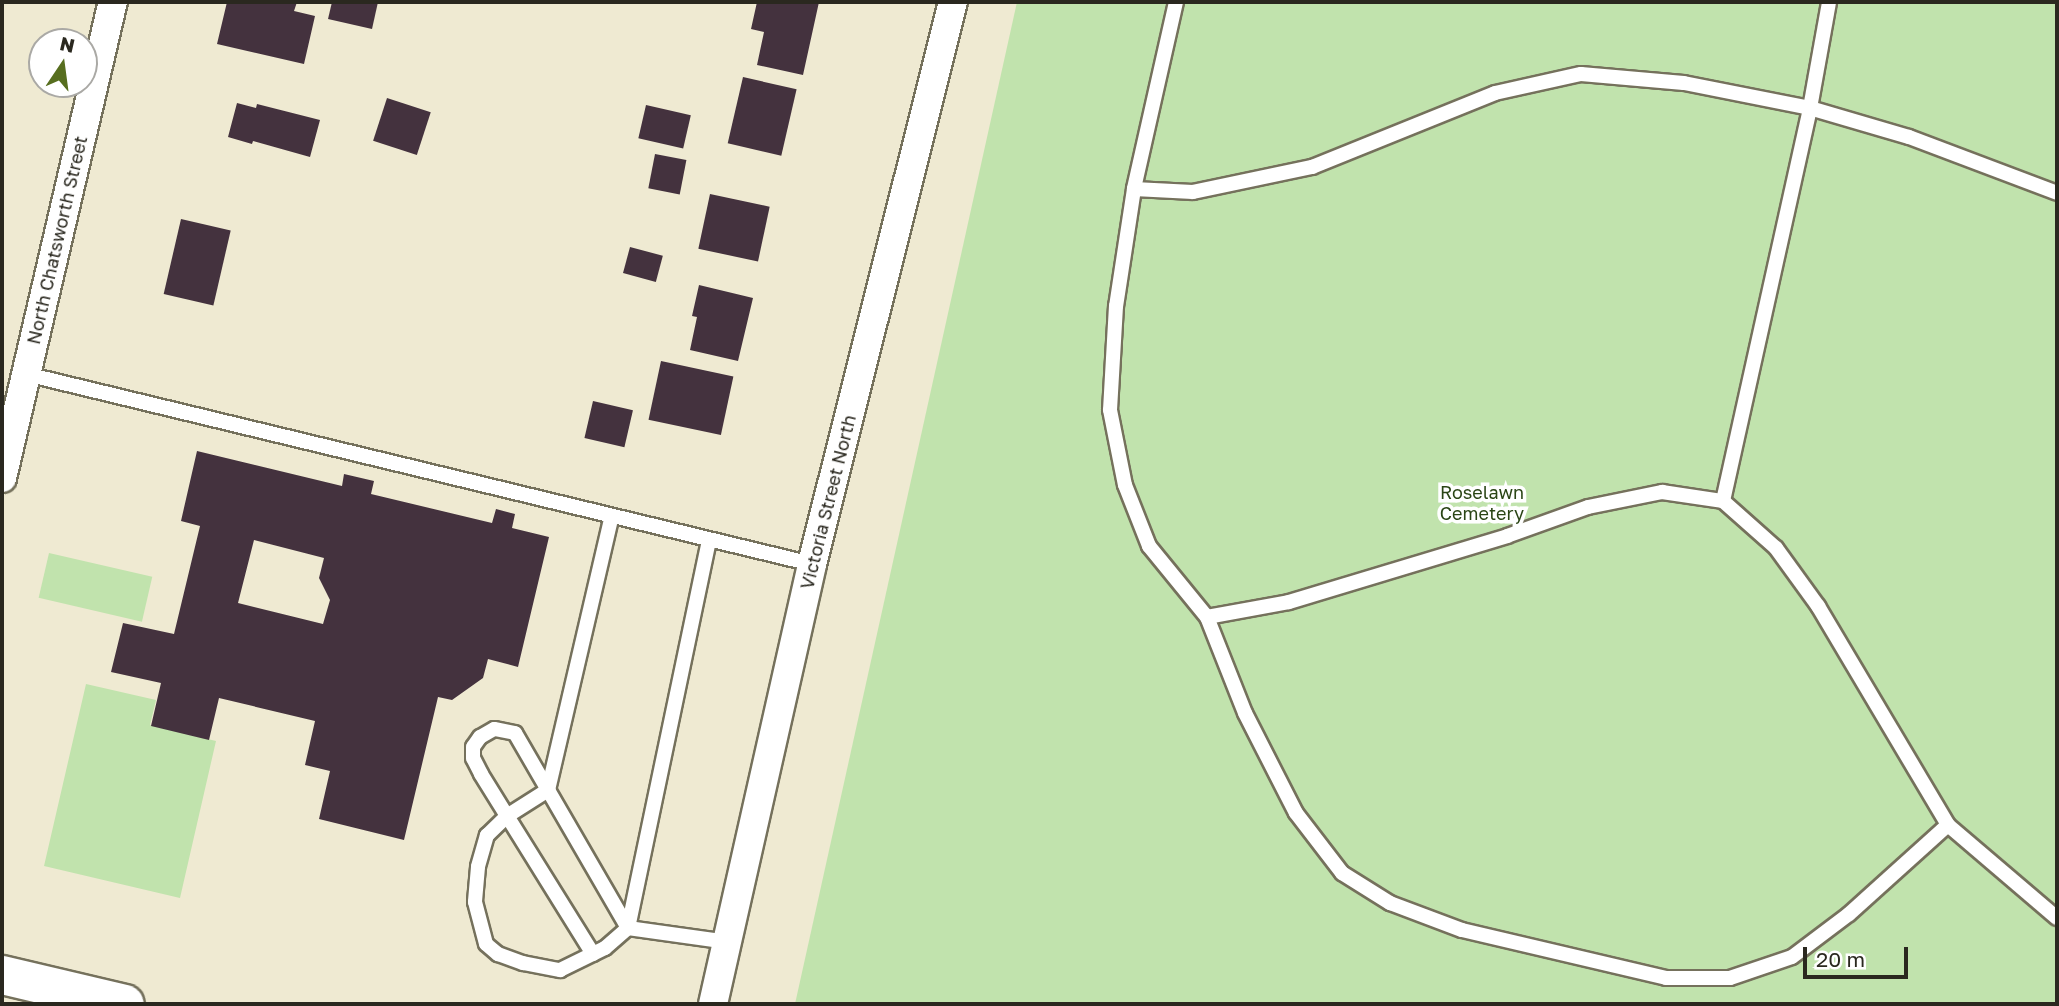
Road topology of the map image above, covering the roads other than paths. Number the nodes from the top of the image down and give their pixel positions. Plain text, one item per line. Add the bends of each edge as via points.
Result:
1 (113, 2) edge
2 (953, 2) edge
3 (1176, 2) edge
4 (1829, 2) edge
5 (1810, 108) junction
6 (1134, 189) junction
7 (2057, 193) edge
8 (26, 374) junction
9 (2, 478) edge
10 (1723, 500) junction
11 (612, 516) junction
12 (709, 541) junction
13 (812, 564) junction
14 (1208, 617) junction
15 (548, 790) junction
16 (507, 816) junction
17 (1948, 825) junction
18 (2057, 918) edge
19 (628, 928) junction
20 (728, 942) junction
21 (593, 954) junction
22 (2, 975) edge
23 (125, 1004) edge
24 (713, 1004) edge

1 - 8 street, North Chatsworth Street
2 - 13 street, Victoria Street North
3 - 6 lane
4 - 5 lane
5 - 6 lane via 1684,83 1581,74 1495,93 1312,167 1194,192
5 - 7 lane via 1909,137
5 - 10 lane
6 - 14 lane via 1116,306 1110,410 1125,485 1149,546
8 - 9 street, North Chatsworth Street
8 - 11 lane
10 - 14 lane via 1662,492 1588,507 1303,598
10 - 17 lane via 1776,548 1818,606
11 - 12 lane
11 - 15 lane
12 - 13 lane
12 - 19 lane
13 - 20 street, Victoria Street North
14 - 17 lane via 1245,713 1296,813 1342,873 1390,902 1462,930 1666,978 1730,978 1792,957 1849,914
15 - 16 lane
15 - 16 lane via 515,733 494,729 480,737 473,758
15 - 19 lane
16 - 21 lane
16 - 21 lane via 487,835 478,867 475,902 486,944 498,954 560,970
17 - 18 lane
19 - 20 lane
19 - 21 lane
20 - 24 street, Victoria Street North
22 - 23 main road

